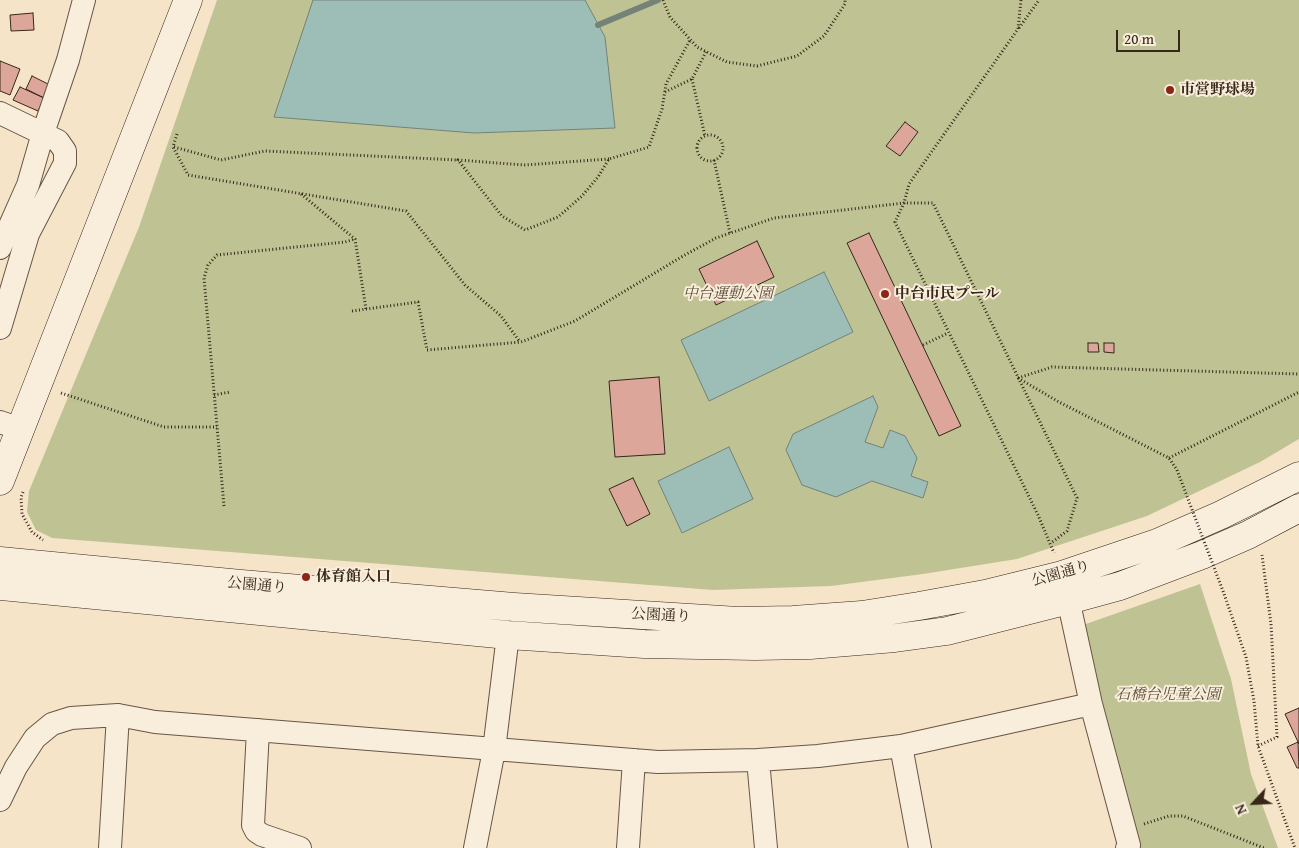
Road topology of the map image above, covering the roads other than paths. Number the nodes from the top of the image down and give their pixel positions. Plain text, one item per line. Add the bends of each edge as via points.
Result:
1 (84, 0) edge
2 (188, 0) edge
3 (0, 113) edge
4 (43, 133) junction
5 (0, 248) edge
6 (0, 328) edge
7 (10, 426) edge
8 (1299, 476) edge
9 (12, 485) edge
10 (1299, 508) edge
11 (0, 561) edge
12 (1055, 563) junction
13 (0, 586) edge
14 (1069, 600) junction
15 (508, 635) junction
16 (1091, 704) junction
17 (118, 715) junction
18 (258, 730) junction
19 (901, 746) junction
20 (494, 750) junction
21 (634, 760) junction
22 (758, 760) junction
23 (0, 800) edge
24 (110, 848) edge
25 (300, 848) edge
26 (475, 848) edge
27 (628, 848) edge
28 (766, 848) edge
29 (920, 848) edge
30 (1127, 848) edge

1 - 4 street
2 - 7 street via 140,126
3 - 4 street
4 - 5 street via 28,185
4 - 6 street via 58,141 65,151 65,163 28,234
7 - 9 street
8 - 12 street, 公園通り via 1157,543
10 - 14 street, 公園通り via 1202,555 1120,586
11 - 12 street, 公園通り via 514,607 738,621 862,615 985,594
12 - 14 street
13 - 15 street, 公園通り
14 - 15 street, 公園通り via 947,631 810,645 644,644
14 - 16 street
15 - 20 street
16 - 19 street
16 - 30 street via 1129,845
17 - 18 street via 155,722
17 - 23 street via 71,718 52,724 35,738
17 - 24 street
18 - 20 street
18 - 25 street via 253,825 262,835
19 - 22 street
19 - 29 street
20 - 21 street
20 - 26 street
21 - 22 street
21 - 27 street
22 - 28 street

